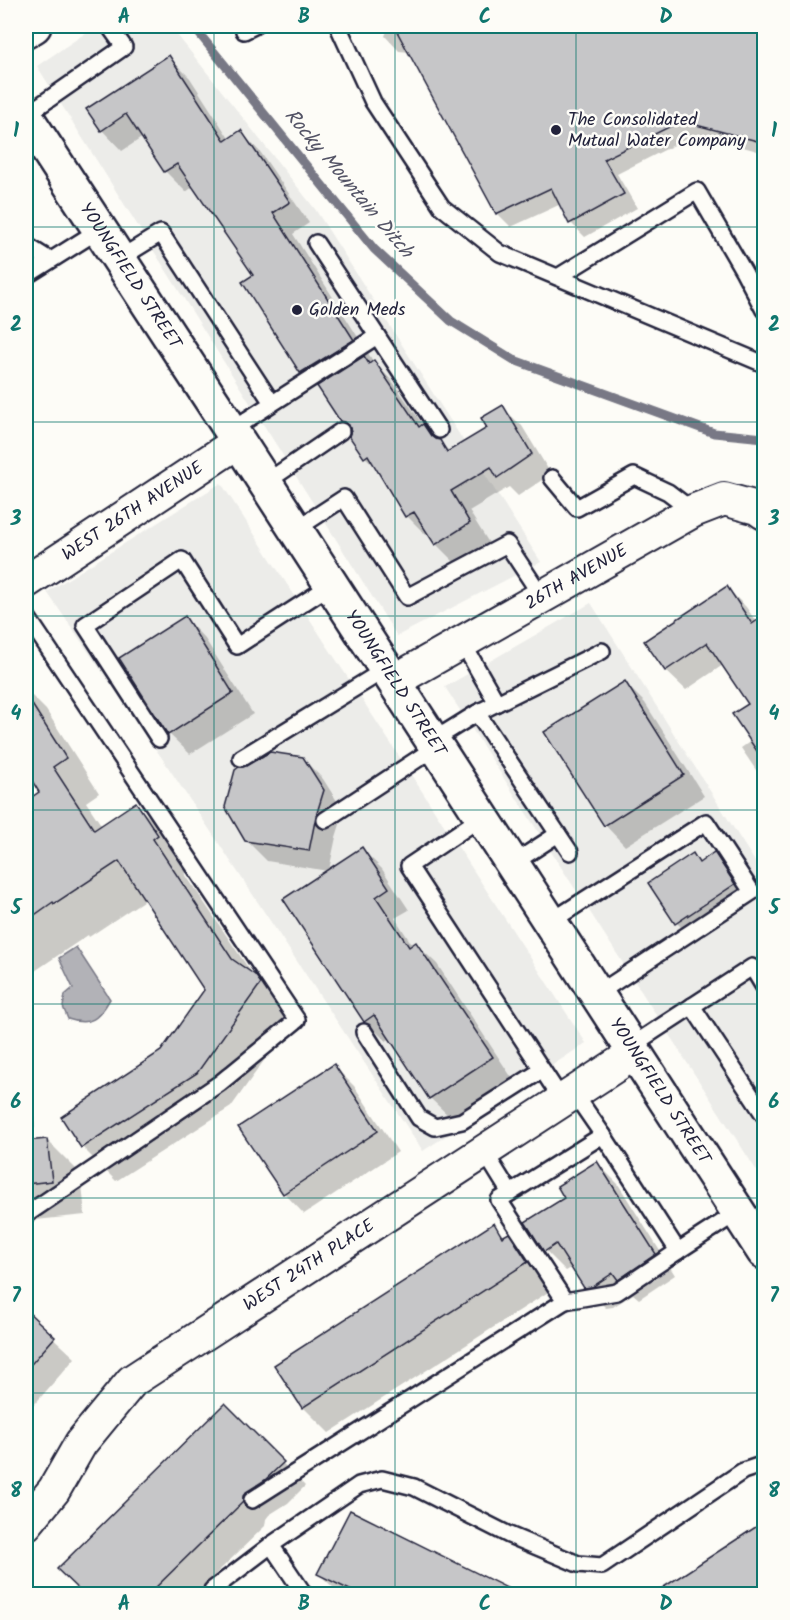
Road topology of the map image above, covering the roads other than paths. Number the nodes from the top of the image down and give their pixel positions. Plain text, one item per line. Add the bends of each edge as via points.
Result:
1 (34, 26) edge
2 (109, 26) edge
3 (338, 26) edge
4 (26, 31) edge
5 (26, 116) edge
6 (99, 230) junction
7 (316, 243) dead end
8 (26, 245) edge
9 (118, 259) junction
10 (50, 260) junction
11 (26, 276) edge
12 (558, 277) junction
13 (765, 310) edge
14 (377, 336) junction
15 (765, 364) edge
16 (272, 403) junction
17 (439, 430) dead end
18 (341, 431) dead end
19 (235, 436) junction
20 (552, 478) dead end
21 (265, 483) junction
22 (693, 511) junction
23 (765, 513) edge
24 (295, 530) junction
25 (26, 582) edge
26 (331, 585) junction
27 (542, 597) junction
28 (26, 615) edge
29 (462, 642) junction
30 (602, 651) dead end
31 (389, 675) junction
32 (497, 703) junction
33 (477, 713) junction
34 (159, 739) dead end
35 (434, 744) junction
36 (241, 758) dead end
37 (482, 818) junction
38 (325, 820) dead end
39 (558, 834) junction
40 (570, 852) dead end
41 (512, 864) junction
42 (550, 922) junction
43 (765, 987) edge
44 (597, 994) junction
45 (692, 1006) junction
46 (364, 1032) dead end
47 (633, 1050) junction
48 (543, 1070) junction
49 (568, 1097) junction
50 (765, 1115) edge
51 (603, 1135) junction
52 (484, 1151) junction
53 (510, 1193) junction
54 (738, 1212) junction
55 (26, 1214) edge
56 (678, 1251) junction
57 (765, 1252) edge
58 (565, 1301) junction
59 (765, 1464) edge
60 (252, 1500) dead end
61 (26, 1524) edge
62 (271, 1545) junction
63 (215, 1594) edge
64 (304, 1594) edge

1 - 4 street
2 - 5 lane via 124,46
3 - 12 lane via 373,102 442,207 500,253
5 - 6 street, YOUNGFIELD STREET via 39,148
6 - 9 street, YOUNGFIELD STREET
6 - 10 lane
7 - 14 lane
8 - 10 lane
9 - 16 lane via 161,233
9 - 19 street, YOUNGFIELD STREET
10 - 11 lane
12 - 13 lane via 697,191
12 - 15 lane
14 - 16 lane
14 - 17 lane
16 - 19 lane
18 - 21 lane
19 - 21 street, YOUNGFIELD STREET
19 - 25 street, WEST 26TH AVENUE
20 - 22 lane via 577,508 634,477 668,492
21 - 24 street, YOUNGFIELD STREET
22 - 23 street, 26TH AVENUE via 724,499
22 - 27 street, 26TH AVENUE
24 - 26 street, YOUNGFIELD STREET
24 - 27 lane via 344,498 407,597 507,544
26 - 31 street, YOUNGFIELD STREET
26 - 34 lane via 237,646 182,560 86,625
27 - 29 street, 26TH AVENUE
28 - 55 lane via 297,1020 220,1083
29 - 31 street, 26TH AVENUE
29 - 32 lane
30 - 32 lane
31 - 35 street, YOUNGFIELD STREET
31 - 36 lane
32 - 33 lane
33 - 35 lane
33 - 39 lane
35 - 37 street, YOUNGFIELD STREET
35 - 38 lane
37 - 41 street, YOUNGFIELD STREET
37 - 48 lane via 409,866
39 - 40 lane
39 - 41 lane
41 - 42 street, YOUNGFIELD STREET
42 - 44 street, YOUNGFIELD STREET
42 - 44 lane via 706,822 746,882 752,892
43 - 45 lane via 752,967
44 - 47 street, YOUNGFIELD STREET
45 - 47 lane
45 - 50 lane
46 - 48 lane via 419,1118 435,1127 462,1121
47 - 49 street, WEST 24TH PLACE
47 - 54 street, YOUNGFIELD STREET
48 - 49 lane
49 - 51 lane
49 - 52 street, WEST 24TH PLACE
51 - 53 lane
51 - 56 lane
52 - 53 lane
52 - 61 street, WEST 24TH PLACE via 132,1381 81,1443 54,1490
53 - 58 lane via 499,1200
54 - 56 lane
54 - 57 street, YOUNGFIELD STREET
56 - 58 lane via 617,1292
58 - 60 lane
59 - 62 lane via 743,1470 602,1566 578,1563 414,1487 382,1479 359,1485
62 - 63 lane via 212,1590
62 - 64 lane

